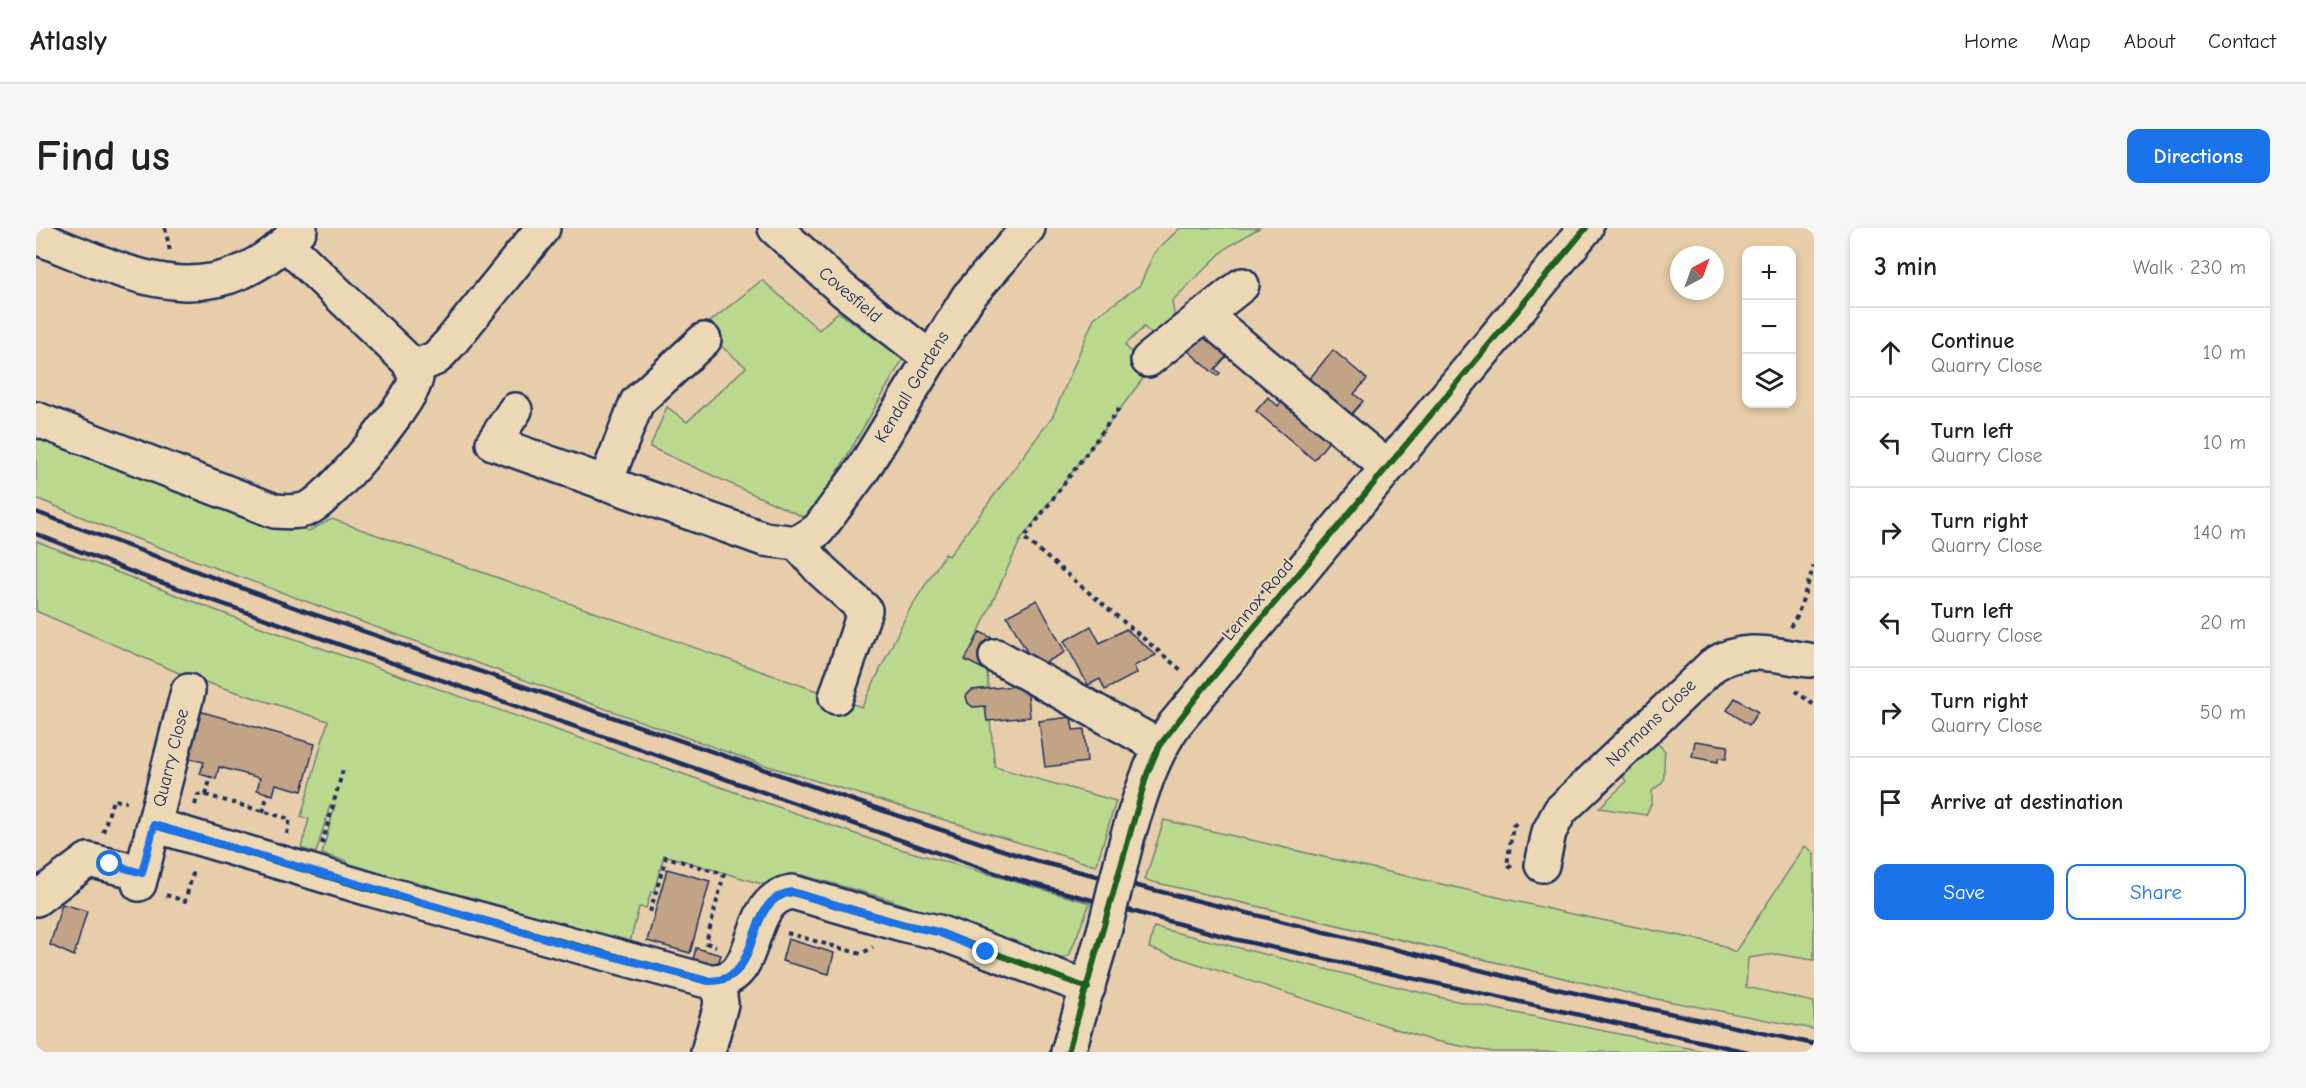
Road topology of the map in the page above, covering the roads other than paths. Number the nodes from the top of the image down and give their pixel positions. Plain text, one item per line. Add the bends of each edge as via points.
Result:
1 (543, 228) edge
2 (775, 228) edge
3 (1028, 228) edge
4 (1586, 228) edge
5 (294, 236) edge
6 (36, 237) edge
7 (1242, 285) dead end
8 (1205, 315) junction
9 (704, 340) dead end
10 (929, 357) junction
11 (1148, 360) dead end
12 (413, 368) junction
13 (515, 410) dead end
14 (36, 419) edge
15 (1387, 467) junction
16 (605, 484) junction
17 (796, 543) junction
18 (996, 656) dead end
19 (1812, 656) edge
20 (188, 691) dead end
21 (836, 697) dead end
22 (1160, 746) junction
23 (143, 814) junction
24 (1542, 865) dead end
25 (36, 899) edge
26 (718, 981) junction
27 (1088, 988) junction
28 (708, 1052) edge
29 (1068, 1052) edge

1 - 12 street via 450,344 436,358
2 - 10 street, Covesfield via 843,290
3 - 10 street, Kendall Gardens via 968,297
4 - 15 street, Lennox Road
5 - 6 street via 268,259 234,277 179,282 136,275
5 - 12 street
7 - 8 street
8 - 11 street
8 - 15 street
9 - 16 street via 636,405
10 - 17 street, Kendall Gardens via 859,475 817,533
12 - 14 street via 416,380 409,394 340,482 311,507 289,512 263,506
13 - 16 street via 493,443
15 - 22 street, Lennox Road
16 - 17 street via 764,539
17 - 21 street via 865,610
18 - 22 street
19 - 24 street, Normans Close via 1751,652 1734,654 1713,665 1560,811 1549,832
20 - 23 street, Quarry Close
22 - 27 street, Lennox Road, bridge via 1128,834
23 - 25 street, Quarry Close via 146,883 88,860
23 - 26 street, Quarry Close via 565,944 696,979
26 - 27 street via 730,977 744,963 765,908 781,895 792,892 938,932
26 - 28 street via 721,1004
27 - 29 street, Lennox Road

